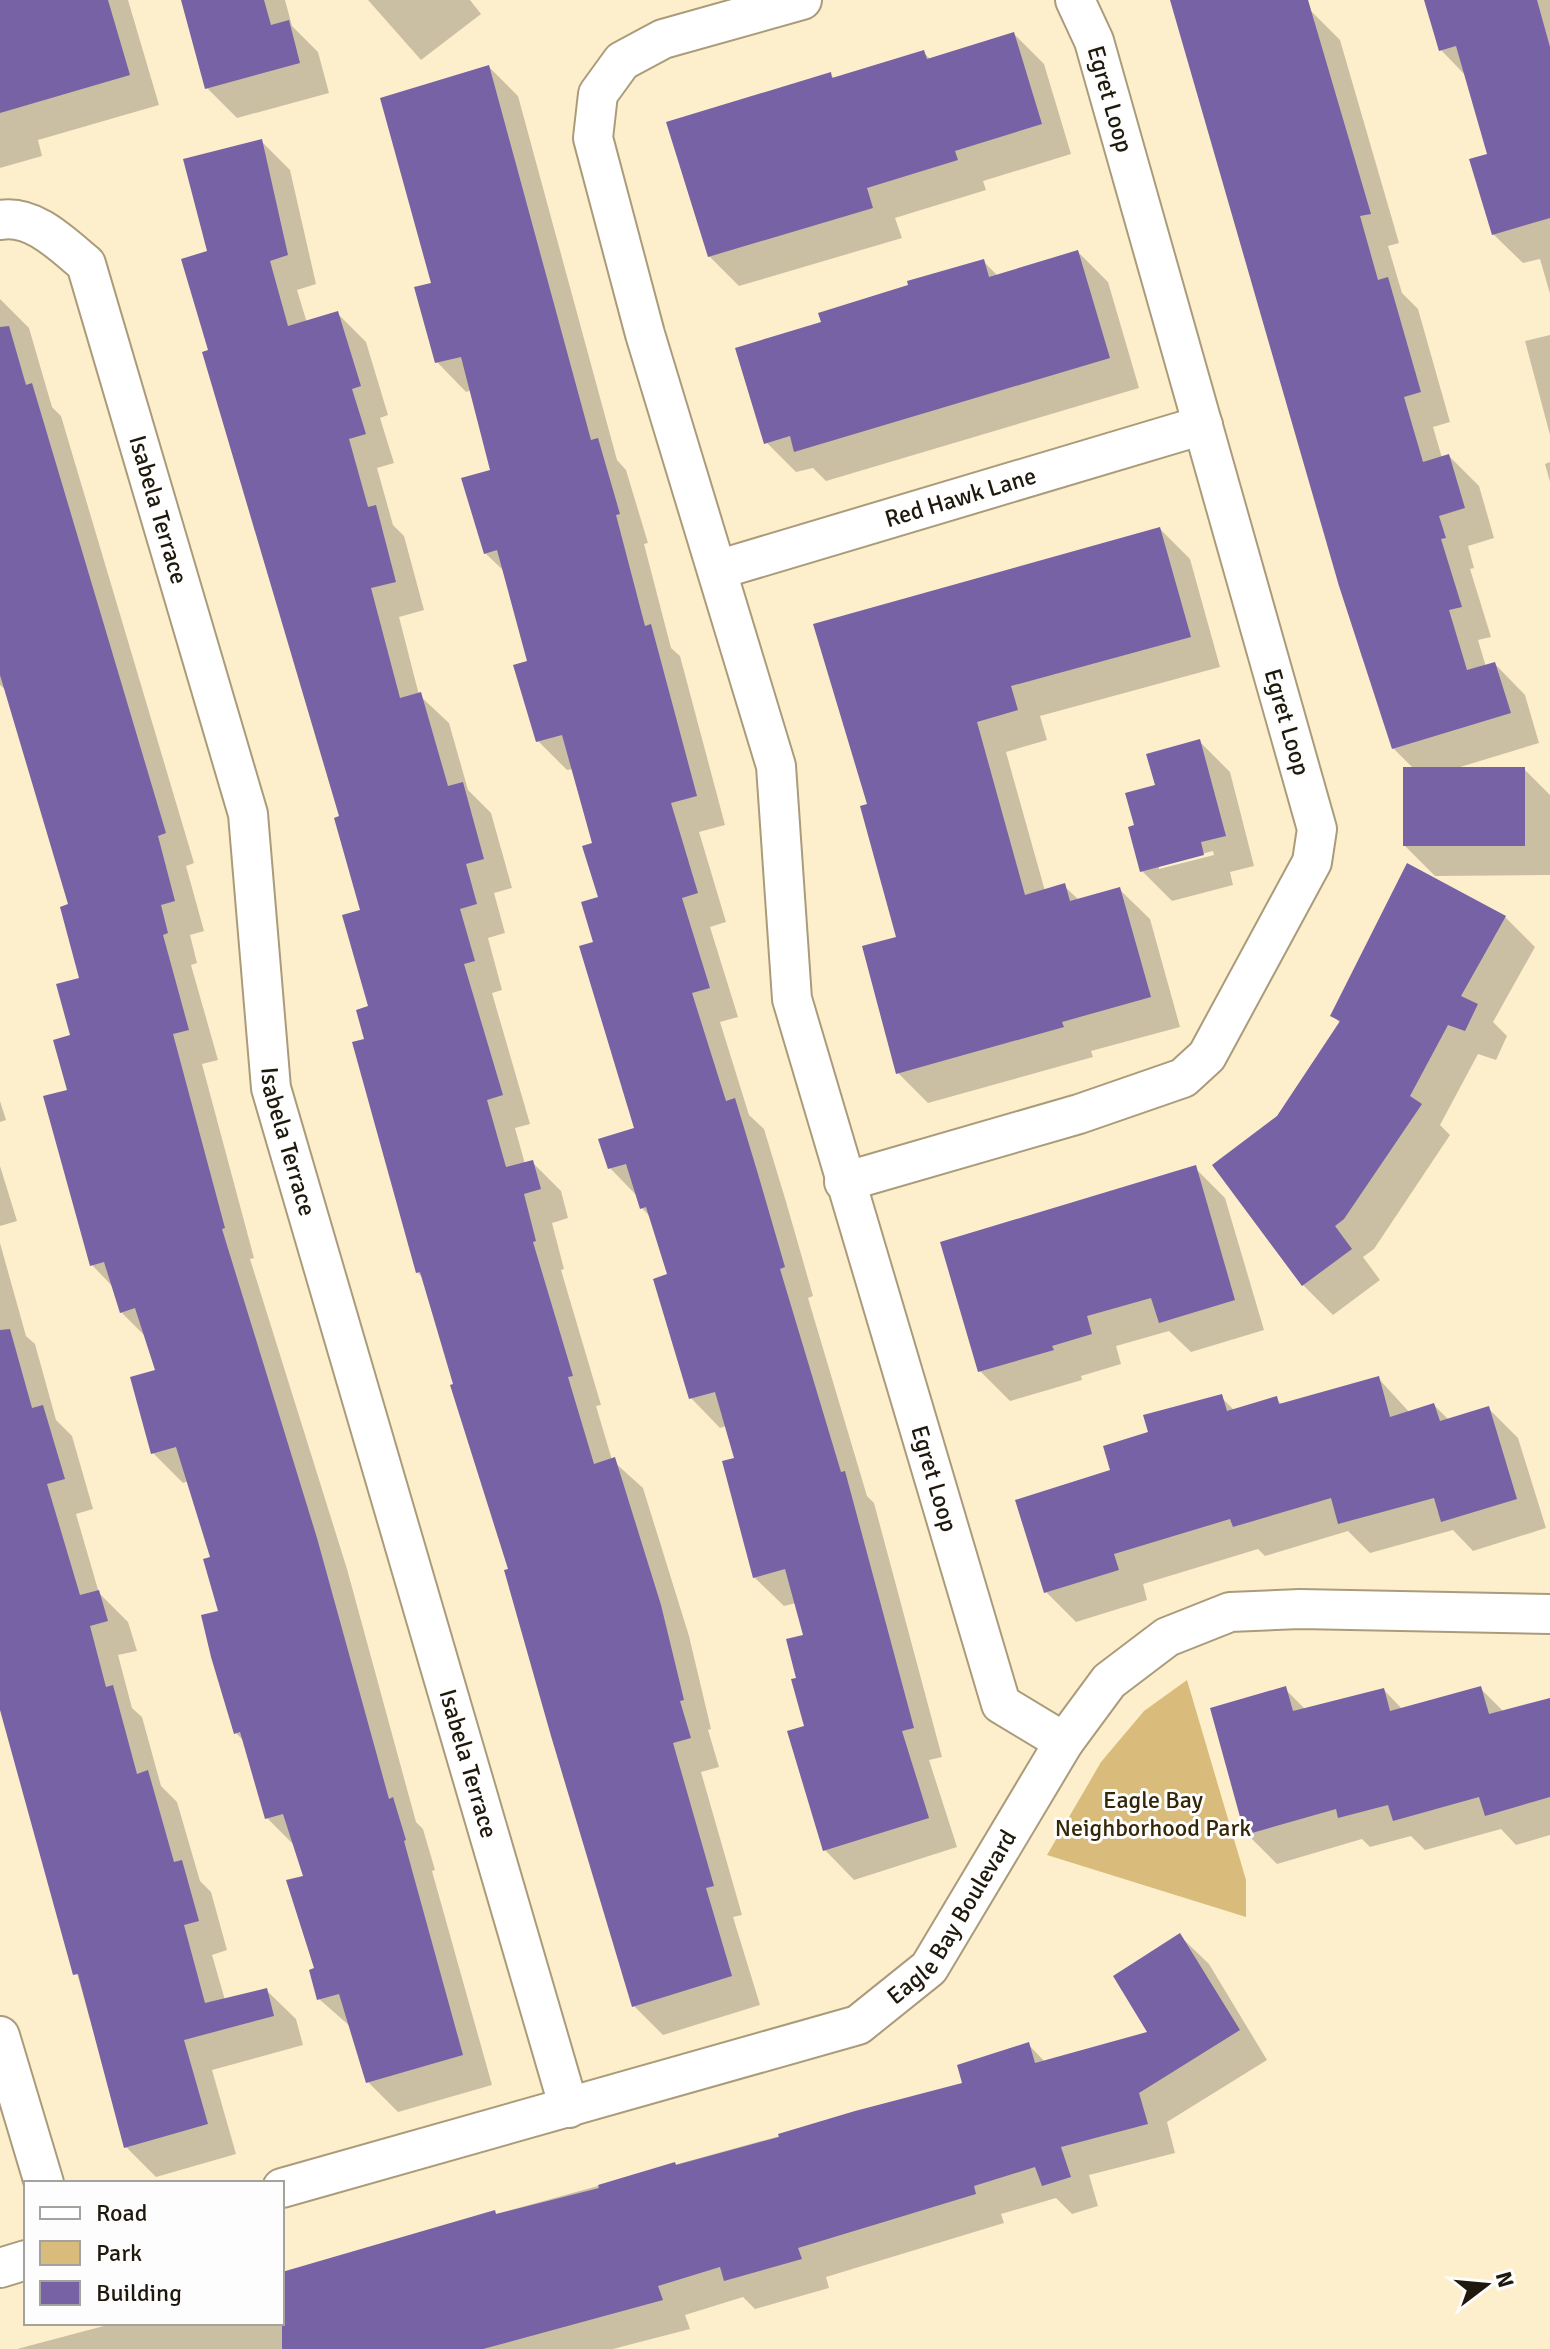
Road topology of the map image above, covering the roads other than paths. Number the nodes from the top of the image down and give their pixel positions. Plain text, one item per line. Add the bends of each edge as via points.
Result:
1 (802, 0) edge
2 (1075, 0) edge
3 (0, 220) edge
4 (1203, 425) junction
5 (717, 570) junction
6 (844, 1182) junction
7 (1550, 1614) edge
8 (1064, 1742) junction
9 (0, 2036) edge
10 (569, 2108) junction
11 (43, 2181) edge
12 (284, 2187) edge
13 (24, 2261) edge
14 (0, 2268) edge

1 - 5 street, Egret Loop via 663,39 622,61 598,94 593,138 645,334
2 - 4 street, Egret Loop via 1094,41
3 - 10 street, Isabela Terrace via 15,217 51,234 86,264 248,814 271,1088
4 - 5 street, Red Hawk Lane
4 - 6 street, Egret Loop via 1317,829 1312,862 1207,1056 1183,1078
5 - 6 street, Egret Loop via 776,766 792,999
6 - 8 street, Egret Loop via 1001,1704
7 - 8 street, Eagle Bay Boulevard via 1230,1612 1167,1637 1109,1681
8 - 10 street, Eagle Bay Boulevard via 929,1968 858,2025
9 - 11 street
10 - 12 street, Eagle Bay Boulevard
13 - 14 street

